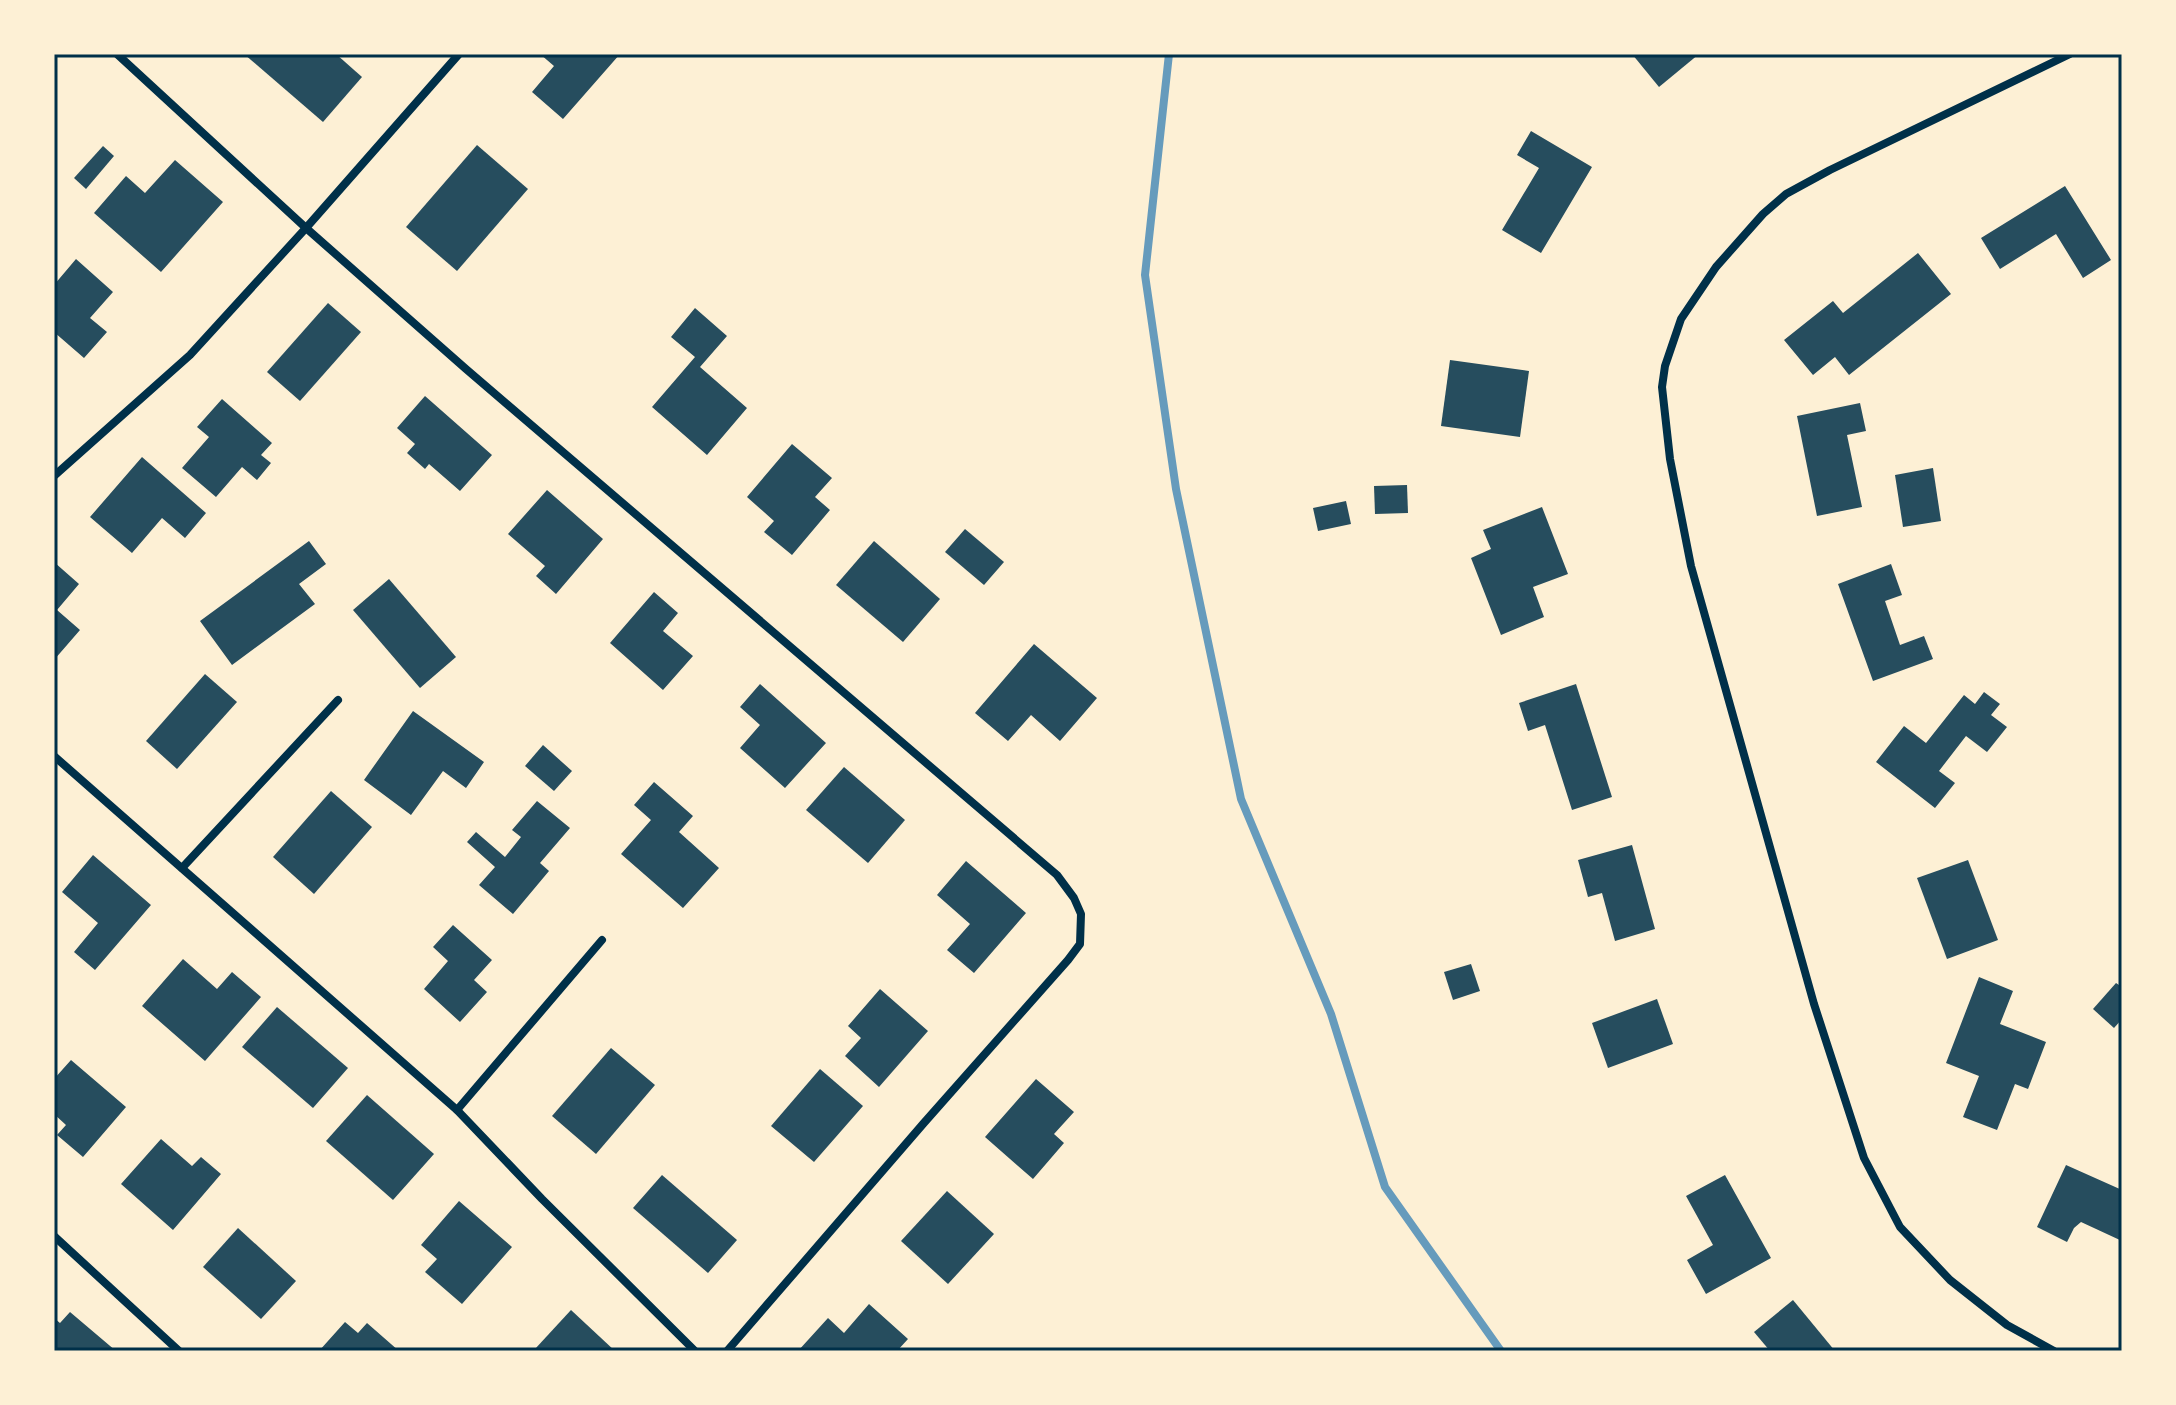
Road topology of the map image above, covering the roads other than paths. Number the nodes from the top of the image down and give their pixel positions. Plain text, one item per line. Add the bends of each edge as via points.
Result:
1 (117, 54) edge
2 (459, 54) edge
3 (2070, 54) edge
4 (306, 228) junction
5 (54, 476) edge
6 (338, 700) dead end
7 (54, 756) edge
8 (182, 868) junction
9 (602, 940) dead end
10 (457, 1110) junction
11 (54, 1236) edge
12 (179, 1351) edge
13 (695, 1351) edge
14 (727, 1351) edge
15 (2054, 1351) edge

1 - 4 street
2 - 4 street
3 - 15 street via 1786,194 1716,267 1681,319 1662,387 1691,566 1814,1004 1864,1158 1900,1227 1950,1280 2007,1325
4 - 5 street via 190,355
4 - 14 street via 1057,875 1081,914 1080,944 1068,960
6 - 8 street
7 - 8 street
8 - 10 street
9 - 10 street
10 - 13 street
11 - 12 street

